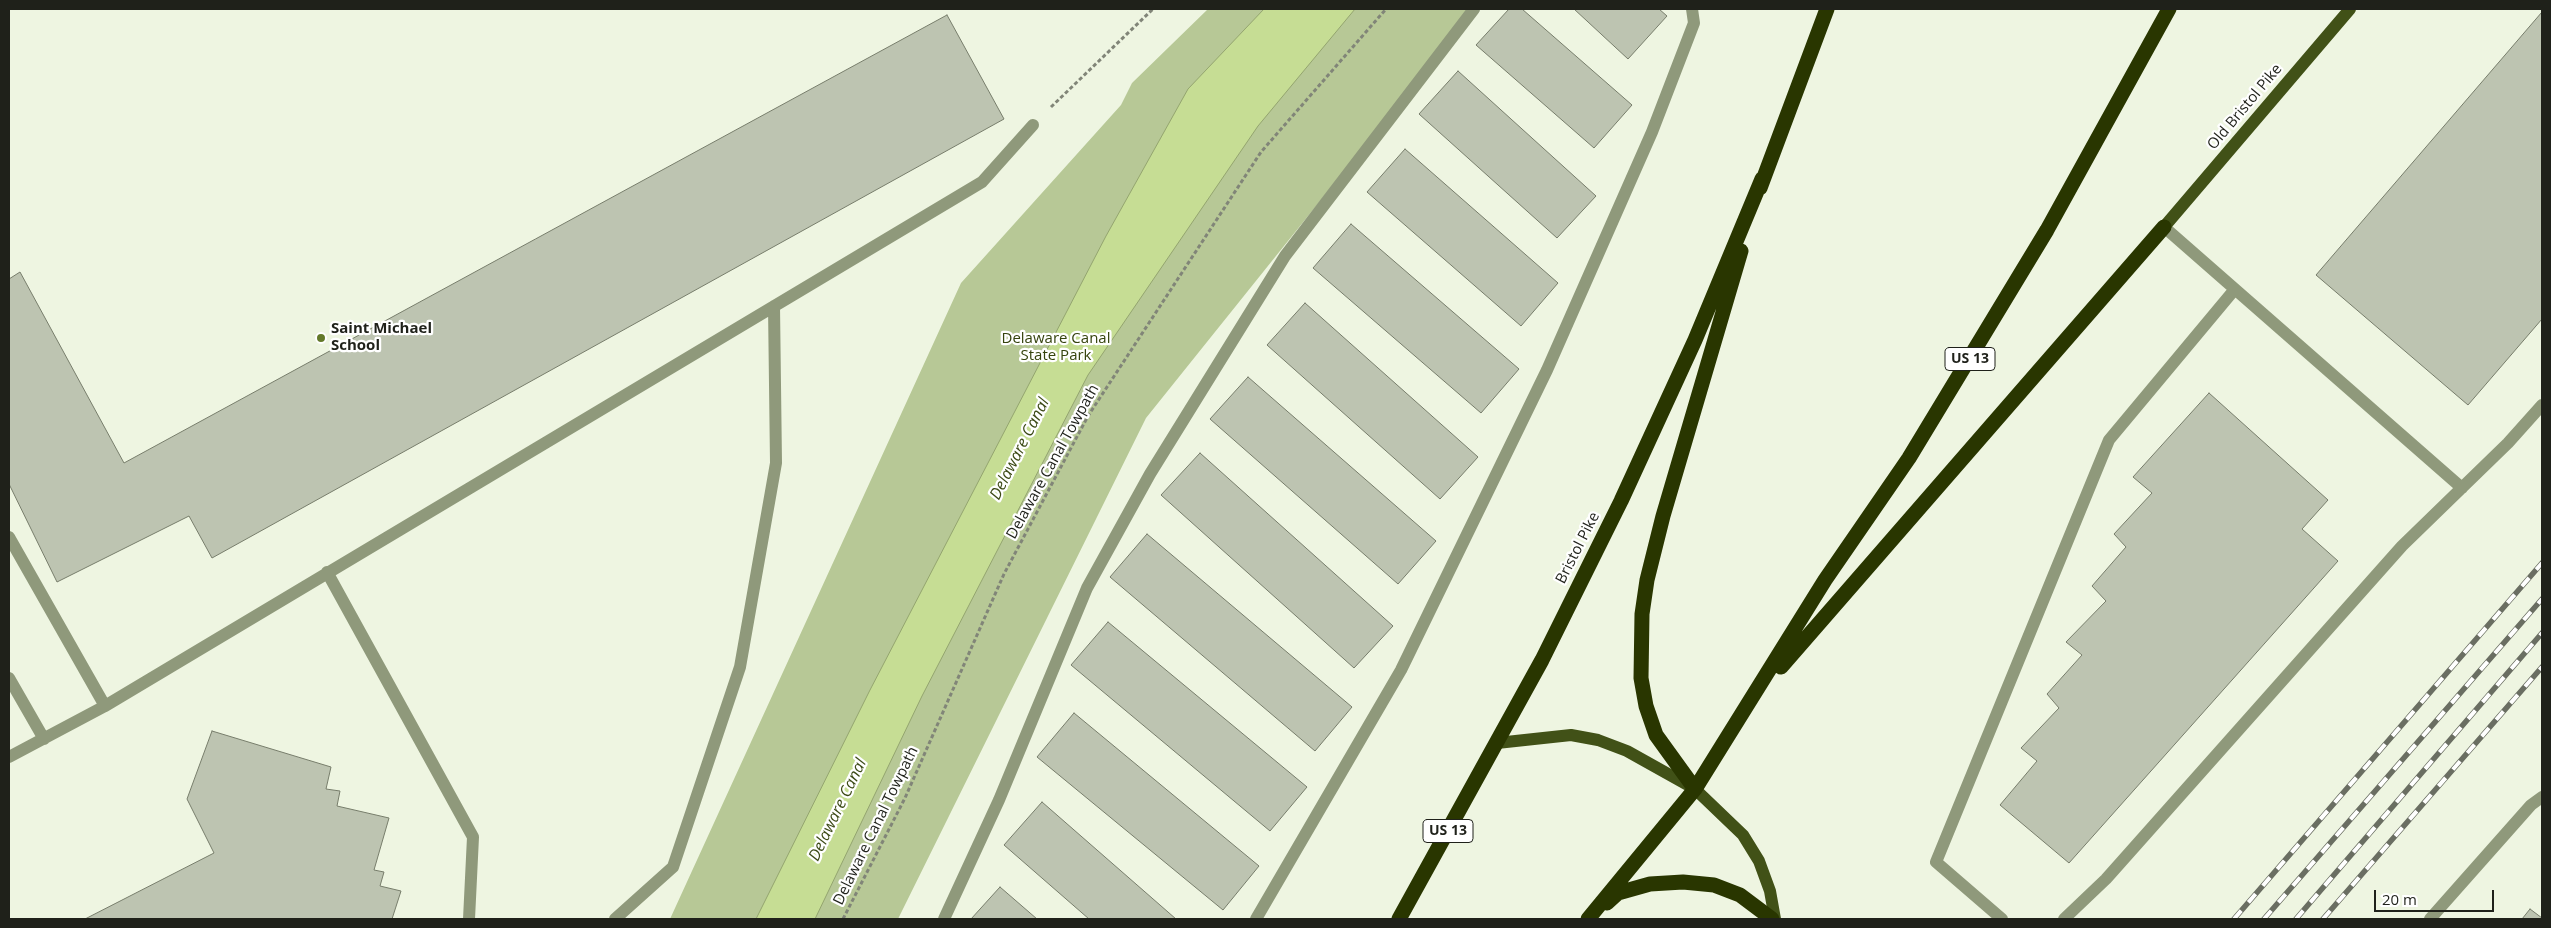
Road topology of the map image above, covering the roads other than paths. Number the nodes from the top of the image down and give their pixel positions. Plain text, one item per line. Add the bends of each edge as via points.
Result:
1 (1474, 9) edge
2 (1692, 9) edge
3 (1826, 9) edge
4 (2170, 9) edge
5 (2350, 9) edge
6 (1033, 125) road end
7 (1762, 179) junction
8 (2164, 227) junction
9 (2235, 289) junction
10 (774, 306) junction
11 (2542, 405) edge
12 (2462, 488) junction
13 (9, 537) edge
14 (327, 572) junction
15 (9, 678) edge
16 (1754, 698) junction
17 (104, 706) junction
18 (44, 738) junction
19 (1497, 743) junction
20 (9, 757) edge
21 (1695, 789) junction
22 (2542, 797) edge
23 (469, 919) edge
24 (616, 919) edge
25 (944, 919) edge
26 (1256, 919) edge
27 (1399, 919) edge
28 (1588, 919) edge
29 (1773, 919) edge
30 (2002, 919) edge
31 (2064, 919) edge
32 (2430, 919) edge

1 - 25 street via 1285,256 1150,474 1087,588 999,800
2 - 26 street via 1694,23 1652,132 1547,370 1401,670
3 - 7 highway, US 13
4 - 16 highway, US 13 via 1980,343 1909,458 1825,580
5 - 8 main road, Old Bristol Pike
6 - 10 street via 982,182
7 - 19 highway, Bristol Pike / US 13 via 1695,340 1621,502
7 - 21 highway via 1661,524 1642,614 1641,678 1646,706 1656,734
8 - 9 street
8 - 16 highway
9 - 12 street
9 - 30 street via 2109,440 1936,862
10 - 14 street
10 - 24 street via 776,463 740,667 673,867
11 - 12 street
12 - 31 street via 2402,546 2106,879
13 - 17 street
14 - 17 street
14 - 23 street via 474,837
15 - 18 street
16 - 21 highway, US 13
17 - 18 street
18 - 20 street
19 - 21 main road via 1571,735 1598,740 1628,750
19 - 27 highway, Bristol Pike / US 13
21 - 28 highway, US 13
21 - 29 main road via 1732,823 1759,861 1770,891
22 - 32 street via 2531,805
28 - 29 highway via 1618,893 1650,884 1683,882 1714,885 1740,895

